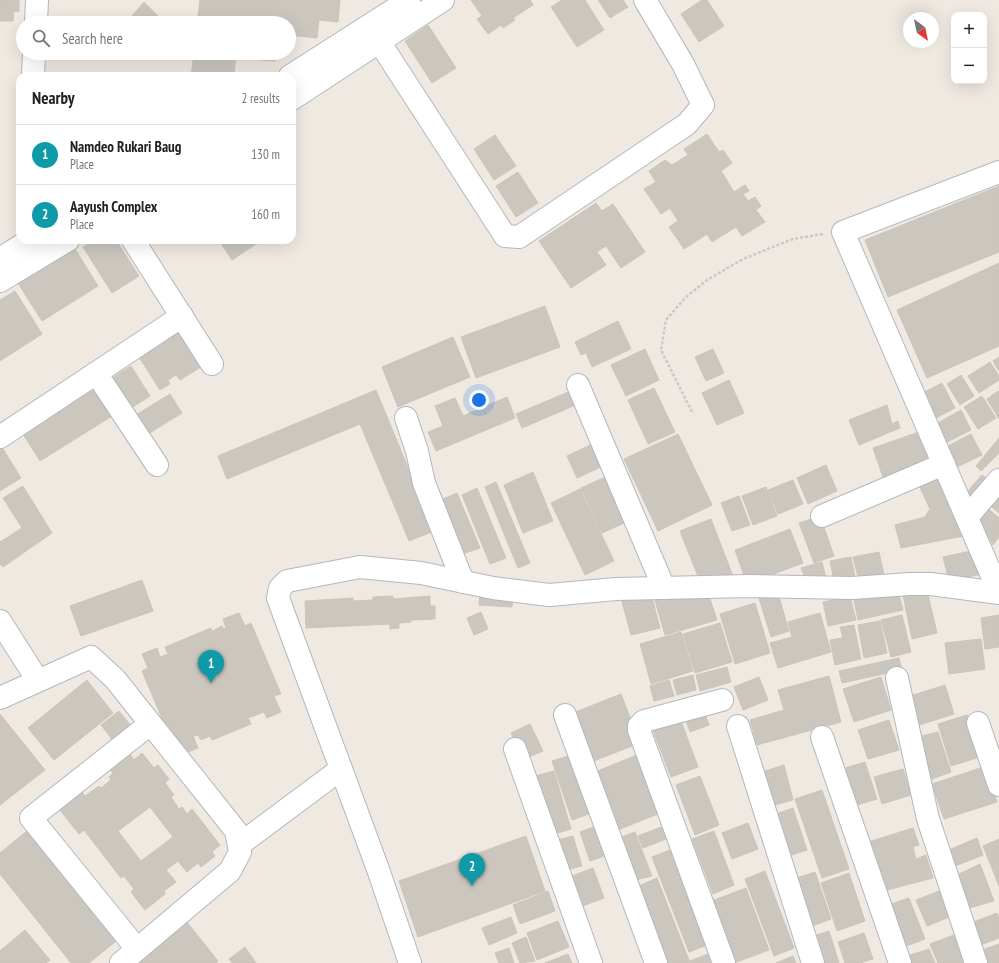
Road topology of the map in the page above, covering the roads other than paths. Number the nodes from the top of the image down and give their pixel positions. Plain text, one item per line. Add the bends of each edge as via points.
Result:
1 (37, 0) edge
2 (409, 0) edge
3 (443, 0) edge
4 (645, 0) edge
5 (36, 16) edge
6 (375, 34) junction
7 (34, 60) edge
8 (33, 72) edge
9 (296, 73) edge
10 (296, 96) edge
11 (999, 172) edge
12 (22, 244) edge
13 (25, 244) edge
14 (61, 244) edge
15 (137, 244) edge
16 (0, 259) edge
17 (21, 267) junction
18 (0, 281) edge
19 (182, 316) junction
20 (212, 364) dead end
21 (96, 373) junction
22 (578, 385) dead end
23 (406, 418) dead end
24 (0, 436) edge
25 (944, 464) junction
26 (157, 465) dead end
27 (999, 480) edge
28 (822, 516) dead end
29 (967, 517) junction
30 (463, 582) junction
31 (664, 588) junction
32 (999, 592) edge
33 (0, 621) edge
34 (35, 676) dead end
35 (897, 678) dead end
36 (0, 698) edge
37 (722, 700) dead end
38 (565, 715) dead end
39 (978, 723) dead end
40 (150, 724) junction
41 (738, 726) dead end
42 (822, 737) dead end
43 (515, 749) dead end
44 (341, 769) junction
45 (999, 785) edge
46 (238, 845) junction
47 (129, 956) edge
48 (410, 963) edge
49 (591, 963) edge
50 (656, 963) edge
51 (724, 963) edge
52 (813, 963) edge
53 (900, 963) edge
54 (976, 963) edge

1 - 5 street
2 - 6 street
3 - 6 street
4 - 6 street via 704,105 687,124 519,237 505,236
6 - 9 street
6 - 10 street
7 - 8 street
11 - 25 street via 843,232
12 - 16 street
13 - 17 street
14 - 17 street
15 - 19 street
17 - 18 street
19 - 20 street
19 - 21 street
21 - 24 street
21 - 26 street
22 - 31 street
23 - 30 street via 424,483
25 - 28 street
25 - 29 street
27 - 29 street
29 - 32 street
30 - 31 street via 549,595
30 - 44 street via 360,567 287,581 280,588 278,598
31 - 32 street via 852,588 931,584
33 - 34 street
35 - 54 street via 928,819
36 - 40 street via 91,657 115,679
37 - 51 street via 644,721 639,730
38 - 50 street
39 - 45 street
40 - 46 street via 236,831
40 - 47 street via 31,818
41 - 52 street
42 - 53 street
43 - 49 street
44 - 46 street
44 - 48 street
46 - 47 street via 240,852 230,871

